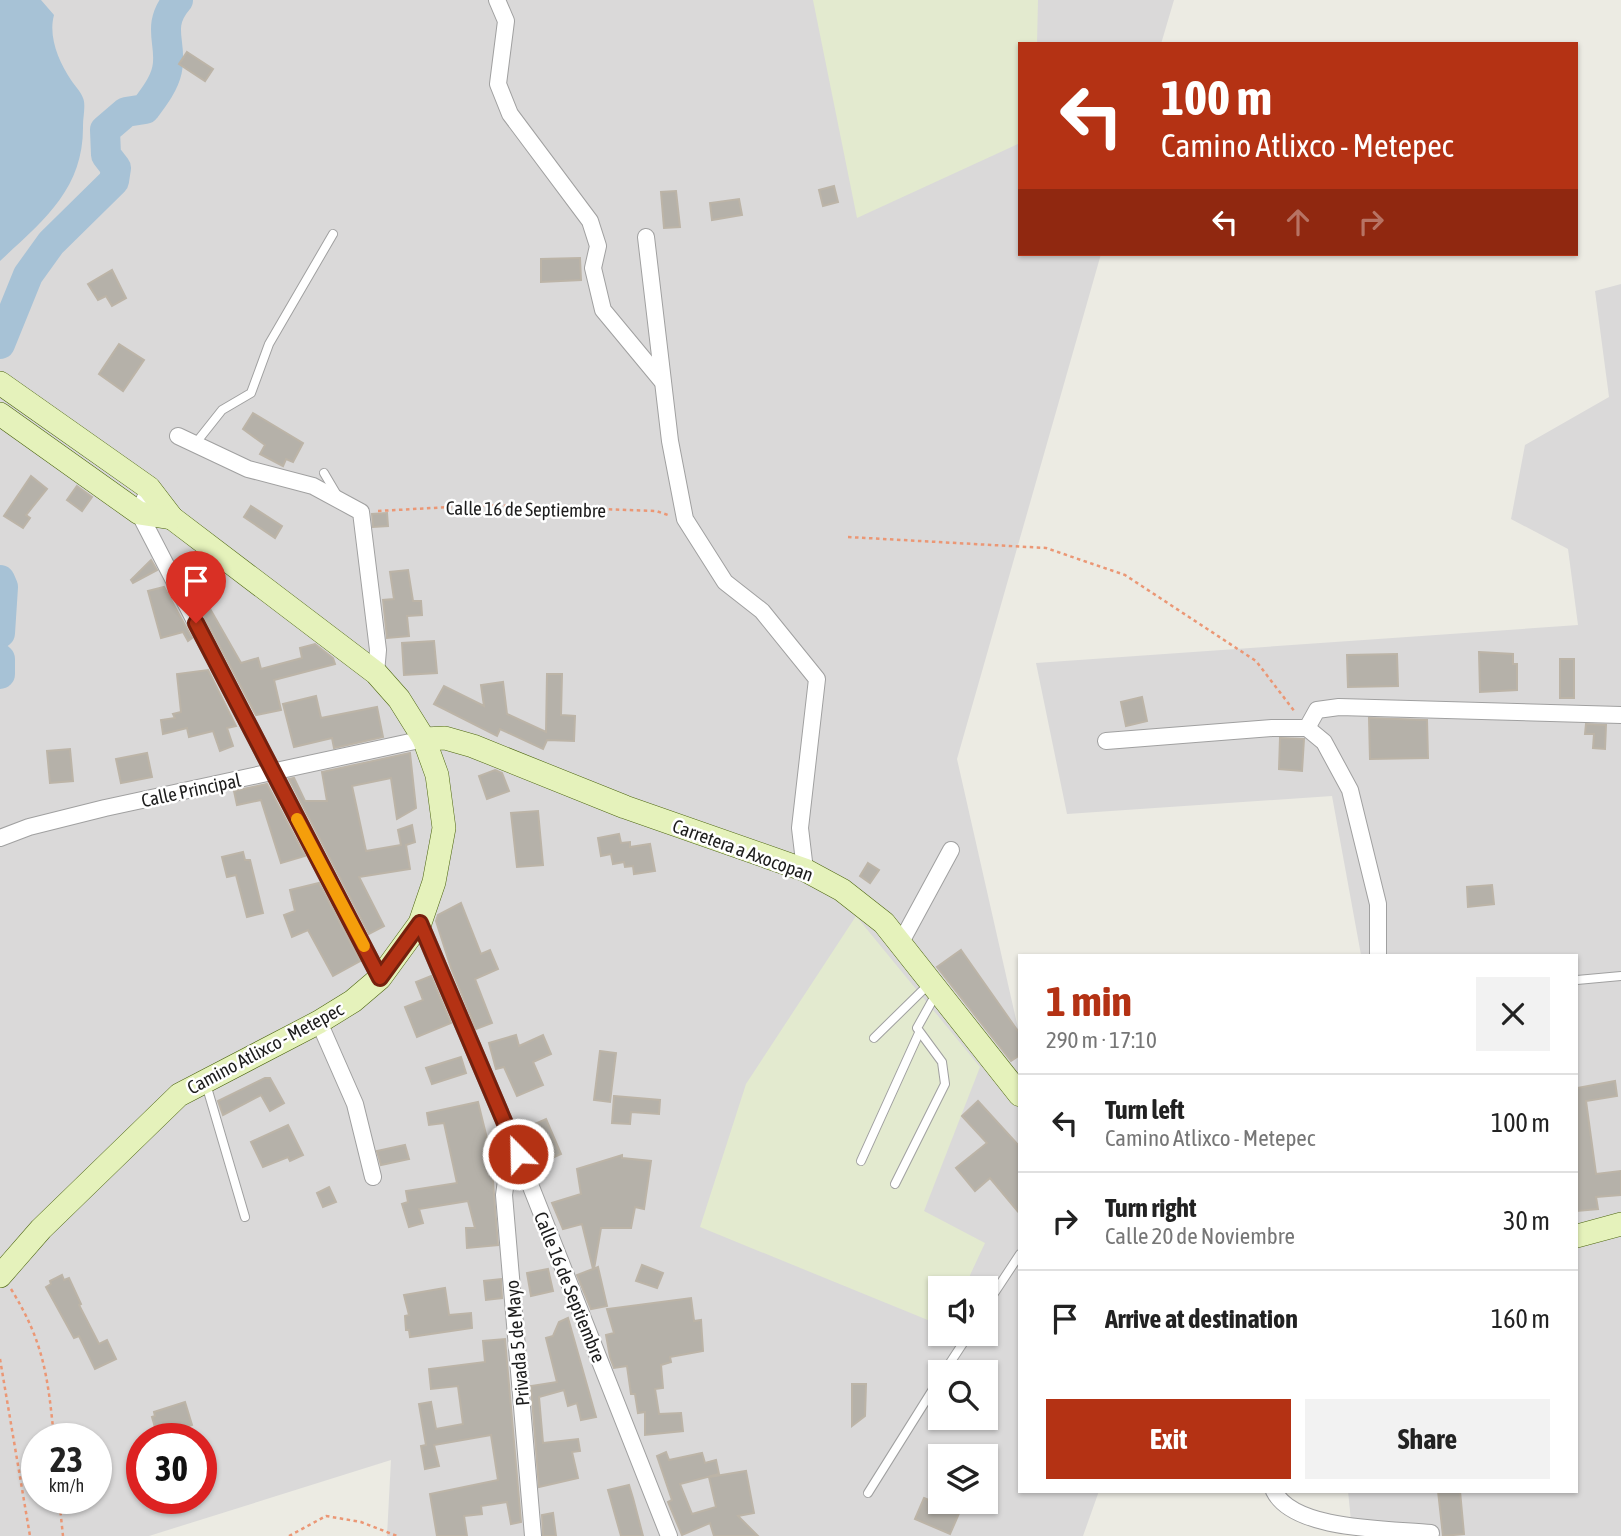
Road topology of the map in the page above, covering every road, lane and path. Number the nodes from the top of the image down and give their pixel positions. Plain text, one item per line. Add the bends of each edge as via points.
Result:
1 (497, 0) edge
2 (333, 234) dead end
3 (646, 237) dead end
4 (661, 380) junction
5 (0, 383) edge
6 (5, 417) edge
7 (178, 436) dead end
8 (195, 444) junction
9 (324, 473) dead end
10 (149, 488) junction
11 (355, 509) junction
12 (139, 513) junction
13 (172, 518) junction
14 (685, 519) junction
15 (848, 537) dead end
16 (376, 673) junction
17 (1621, 715) edge
18 (1307, 728) junction
19 (424, 739) junction
20 (1105, 741) dead end
21 (273, 772) junction
22 (0, 838) edge
23 (951, 850) dead end
24 (805, 870) junction
25 (420, 923) junction
26 (901, 944) junction
27 (1378, 954) edge
28 (1621, 975) edge
29 (380, 978) junction
30 (1578, 980) edge
31 (934, 987) junction
32 (319, 1022) junction
33 (919, 1033) junction
34 (874, 1038) dead end
35 (205, 1081) junction
36 (1018, 1092) edge
37 (518, 1154) junction
38 (862, 1161) dead end
39 (373, 1177) dead end
40 (895, 1184) dead end
41 (245, 1217) dead end
42 (1621, 1224) edge
43 (1578, 1236) edge
44 (1018, 1257) edge
45 (1, 1275) edge
46 (998, 1287) edge
47 (0, 1359) edge
48 (928, 1397) edge
49 (52, 1423) edge
50 (868, 1493) dead end
51 (1275, 1493) edge
52 (61, 1514) edge
53 (1431, 1533) dead end
54 (30, 1536) edge
55 (63, 1536) edge
56 (289, 1536) edge
57 (397, 1536) edge
58 (533, 1536) edge
59 (668, 1536) edge

1 - 4 street via 506,20 498,84 510,114 590,221 598,246 593,268 603,310
2 - 8 lane via 269,344 251,393 222,410
3 - 4 street
4 - 14 street
5 - 10 main road, Camino Atlixco - Metepec
6 - 12 main road, Camino Atlixco - Metepec
7 - 8 street
8 - 11 street via 248,469 313,486
9 - 11 lane via 333,491
10 - 12 street
10 - 13 main road, Camino Atlixco - Metepec
11 - 14 path, Calle 16 de Septiembre via 486,505 656,511
11 - 16 street via 378,650
12 - 13 main road, Camino Atlixco - Metepec
12 - 21 street
13 - 16 main road, Camino Atlixco - Metepec
14 - 24 street via 725,582 762,611 817,678 800,828
15 - 18 path via 1046,548 1125,575 1256,661
16 - 19 main road, Camino Atlixco - Metepec
17 - 18 street via 1339,707 1317,710
18 - 20 street
18 - 27 street via 1324,742 1350,790 1378,904
19 - 21 street, Calle Principal
19 - 24 main road, Carretera a Axocopan via 445,738 473,746 625,807
19 - 25 main road, Camino Atlixco - Metepec via 438,775 444,828 434,882
21 - 22 street, Calle Principal via 92,811
21 - 29 street
23 - 26 street
24 - 26 main road, Carretera a Axocopan via 842,890 884,923
25 - 29 main road, Camino Atlixco - Metepec
25 - 37 street, Calle 16 de Septiembre
26 - 31 main road, Carretera a Axocopan
28 - 30 lane
29 - 32 main road, Camino Atlixco - Metepec
31 - 33 lane via 918,1023
31 - 34 lane
31 - 36 main road, Carretera a Axocopan
32 - 35 main road, Camino Atlixco - Metepec
32 - 39 street via 355,1104
33 - 38 lane
33 - 40 lane via 942,1062 945,1084
35 - 41 lane
35 - 45 main road, Camino Atlixco - Metepec via 179,1094 41,1229
37 - 58 street, Privada 5 de Mayo via 508,1166 504,1195
37 - 59 street, Calle 16 de Septiembre
42 - 43 main road
44 - 46 lane
45 - 49 path via 30,1319 47,1370
47 - 54 path
48 - 50 lane
51 - 53 street via 1284,1506 1311,1519
52 - 55 path
56 - 57 path via 326,1516 361,1522

